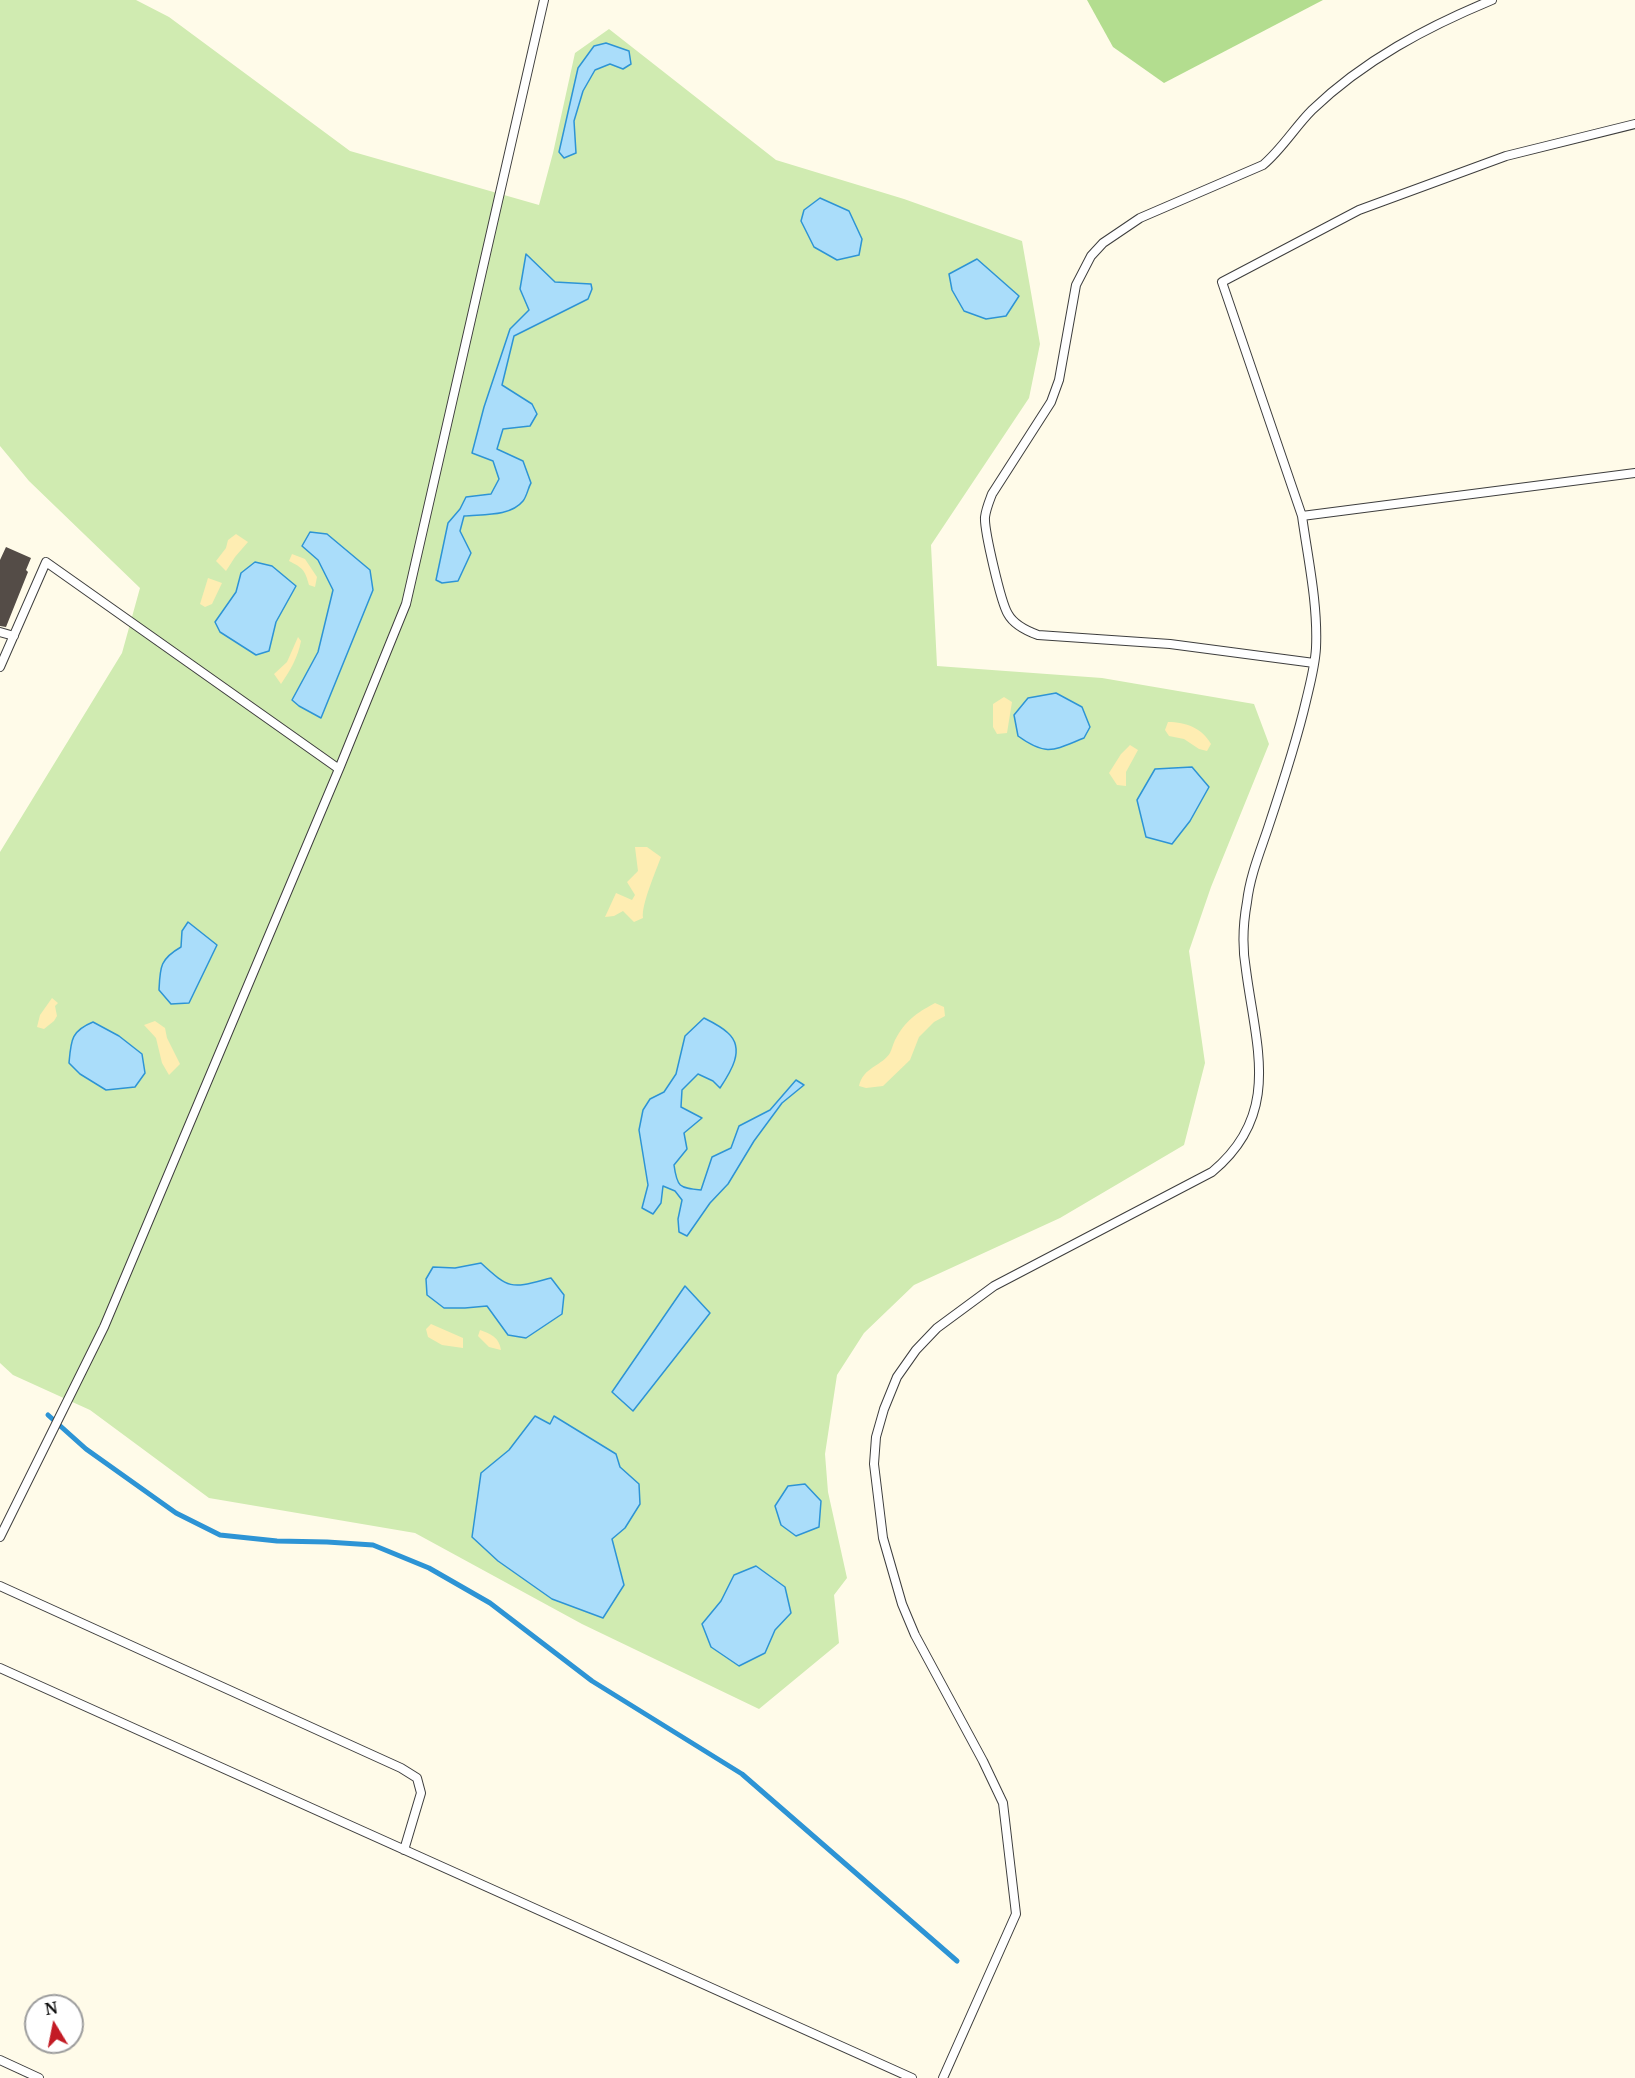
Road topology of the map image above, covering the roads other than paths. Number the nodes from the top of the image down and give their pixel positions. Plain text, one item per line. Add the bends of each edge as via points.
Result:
1 (544, 0) edge
2 (1492, 0) edge
3 (1635, 124) edge
4 (1635, 473) edge
5 (1302, 516) junction
6 (0, 632) edge
7 (14, 636) junction
8 (1314, 663) junction
9 (0, 667) edge
10 (339, 769) junction
11 (0, 1537) edge
12 (0, 1586) edge
13 (0, 1668) edge
14 (404, 1850) junction
15 (0, 2060) edge
16 (39, 2078) edge
17 (912, 2078) edge
18 (943, 2078) edge

1 - 10 lane via 406,604
2 - 8 lane via 1416,34 1371,62 1312,111 1263,165 1140,218 1090,256 1076,285 1061,371 1051,402 988,504 985,519 1001,596 1008,615 1030,632 1170,644
3 - 5 lane via 1506,156 1359,210 1222,282
4 - 5 lane
5 - 8 lane via 1313,602
6 - 7 lane
7 - 9 lane
7 - 10 lane via 46,562
8 - 18 lane via 1294,752 1251,877 1247,901 1245,967 1259,1059 1251,1125 1227,1160 1212,1172 1005,1280 961,1308 916,1350 897,1377 876,1437 874,1464 891,1570 915,1635 1003,1803 1016,1914
10 - 11 lane via 104,1327
12 - 14 lane via 417,1778 421,1793
13 - 14 lane
14 - 17 lane
15 - 16 lane

